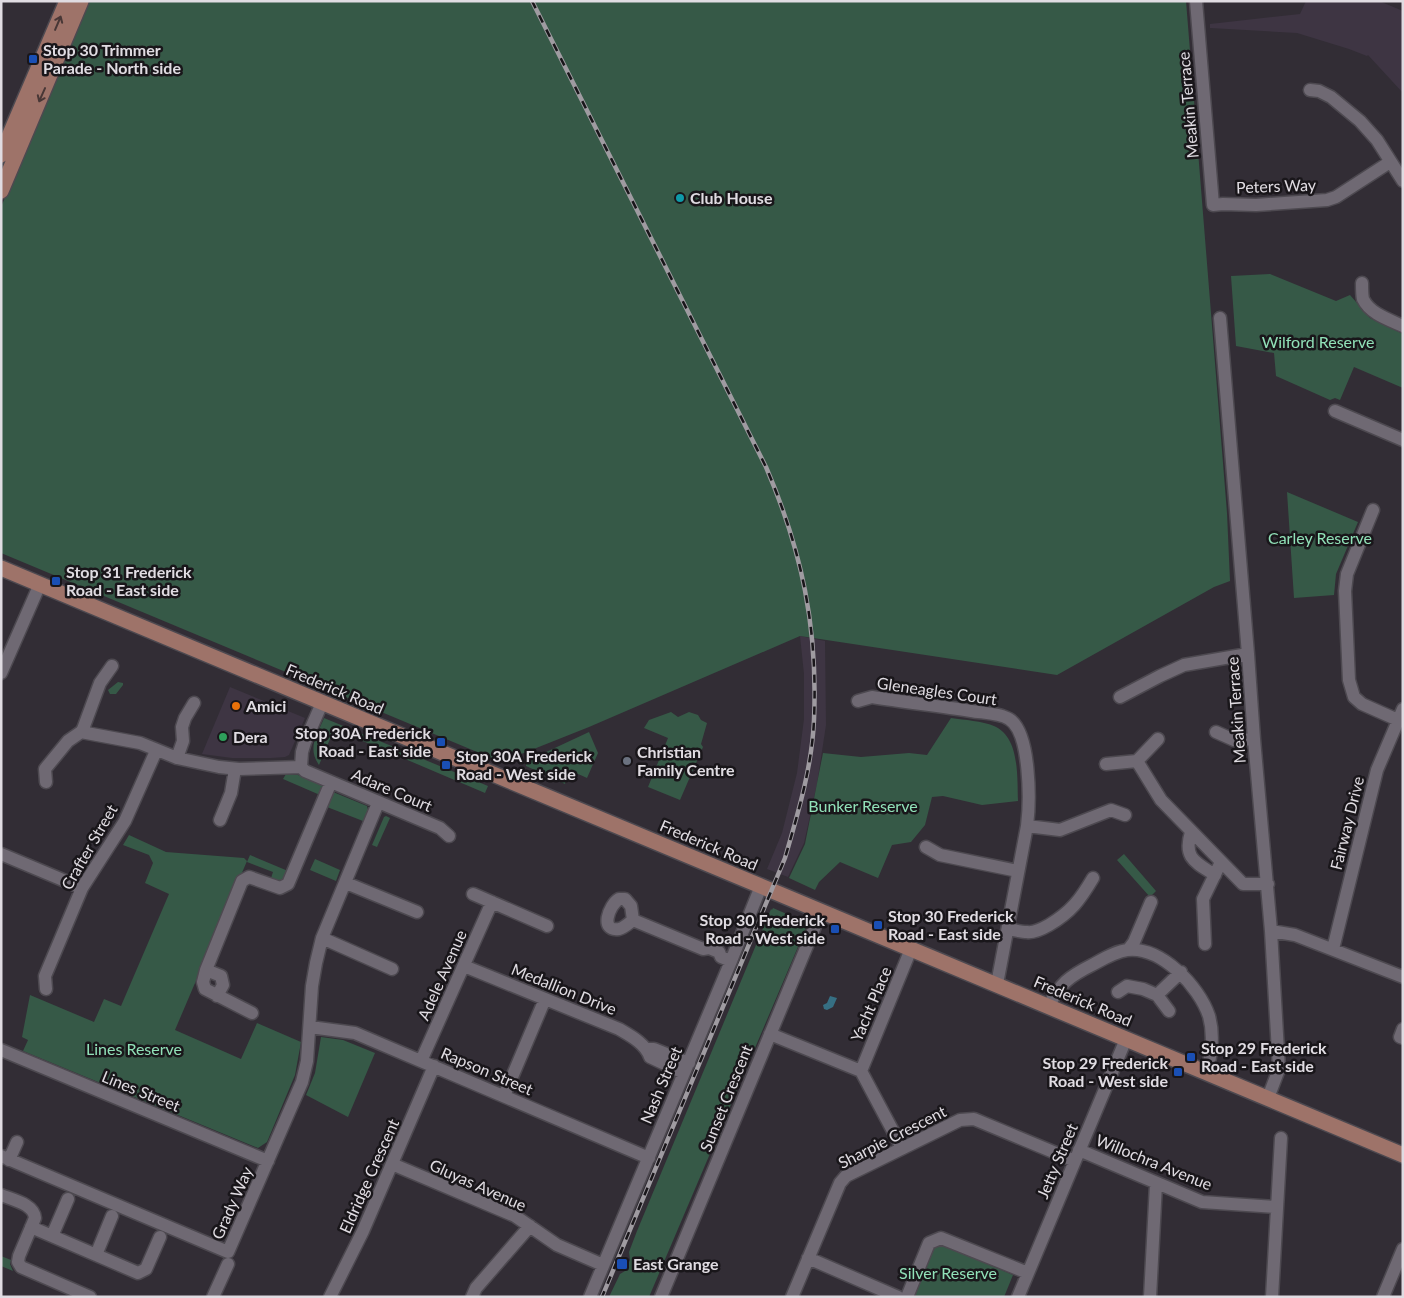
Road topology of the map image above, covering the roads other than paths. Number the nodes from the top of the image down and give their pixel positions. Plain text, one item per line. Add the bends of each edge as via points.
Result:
1 (67, 1) edge
2 (81, 1) edge
3 (1196, 1) edge
4 (1310, 90) dead end
5 (1, 155) edge
6 (1390, 162) junction
7 (1403, 181) edge
8 (1, 191) edge
9 (1213, 205) joint
10 (1362, 283) dead end
11 (1220, 318) dead end
12 (1403, 326) edge
13 (1334, 411) dead end
14 (1403, 440) edge
15 (1373, 510) dead end
16 (1, 568) edge
17 (40, 584) junction
18 (5, 652) edge
19 (1248, 654) junction
20 (112, 666) dead end
21 (1, 674) edge
22 (1120, 697) dead end
23 (858, 701) dead end
24 (322, 702) junction
25 (194, 703) dead end
26 (1400, 714) edge
27 (81, 732) junction
28 (1216, 732) dead end
29 (1158, 739) dead end
30 (1254, 739) junction
31 (156, 751) junction
32 (177, 758) junction
33 (1137, 761) junction
34 (1106, 764) dead end
35 (301, 767) junction
36 (235, 769) junction
37 (46, 782) dead end
38 (331, 782) junction
39 (378, 803) junction
40 (1125, 815) dead end
41 (220, 820) dead end
42 (1027, 826) junction
43 (1191, 832) junction
44 (449, 836) dead end
45 (926, 847) dead end
46 (2, 856) edge
47 (1221, 862) junction
48 (1018, 871) junction
49 (1215, 875) junction
50 (1093, 878) dead end
51 (346, 882) junction
52 (1268, 884) junction
53 (761, 886) junction
54 (82, 888) junction
55 (473, 894) dead end
56 (492, 902) junction
57 (1151, 902) dead end
58 (417, 912) dead end
59 (821, 912) junction
60 (633, 920) dead end
61 (547, 926) dead end
62 (1008, 929) junction
63 (1271, 931) junction
64 (322, 938) junction
65 (1205, 944) dead end
66 (911, 949) junction
67 (1333, 949) junction
68 (1128, 950) junction
69 (726, 959) junction
70 (464, 966) junction
71 (392, 969) dead end
72 (1181, 972) junction
73 (1403, 977) edge
74 (997, 984) junction
75 (46, 989) dead end
76 (1118, 992) dead end
77 (1157, 995) junction
78 (545, 999) junction
79 (1049, 1006) junction
80 (1169, 1011) dead end
81 (252, 1013) dead end
82 (310, 1028) junction
83 (770, 1034) junction
84 (1126, 1039) junction
85 (1, 1050) edge
86 (421, 1060) junction
87 (434, 1066) junction
88 (686, 1068) junction
89 (861, 1071) junction
90 (1206, 1072) junction
91 (504, 1096) junction
92 (1268, 1098) junction
93 (1280, 1138) dead end
94 (17, 1142) dead end
95 (902, 1148) junction
96 (1403, 1155) edge
97 (1077, 1156) junction
98 (5, 1158) edge
99 (649, 1158) junction
100 (268, 1161) junction
101 (392, 1164) junction
102 (1156, 1184) junction
103 (1, 1195) edge
104 (68, 1199) dead end
105 (1276, 1207) junction
106 (112, 1216) dead end
107 (530, 1226) junction
108 (31, 1227) junction
109 (52, 1236) junction
110 (160, 1237) dead end
111 (1403, 1249) edge
112 (96, 1255) junction
113 (808, 1258) junction
114 (228, 1264) dead end
115 (603, 1264) junction
116 (1028, 1273) junction
117 (90, 1297) edge
118 (214, 1297) edge
119 (330, 1297) edge
120 (472, 1297) edge
121 (590, 1297) edge
122 (661, 1297) edge
123 (792, 1297) edge
124 (898, 1297) edge
125 (907, 1297) edge
126 (1018, 1297) edge
127 (1150, 1297) edge
128 (1272, 1297) edge
129 (1382, 1297) edge

5 -> 1 main road
2 -> 8 main road
3 - 9 street, Meakin Terrace
4 - 6 street via 1331,97 1360,121
6 - 7 street
6 - 9 street, Peters Way via 1328,200 1272,205
10 - 12 street via 1363,299 1371,308
11 - 19 street, Meakin Terrace
13 - 14 street
15 - 26 street via 1347,574 1349,680 1354,696 1362,704
16 - 17 main road, Frederick Road
17 - 18 street
17 - 24 main road, Frederick Road
18 - 21 street
19 - 22 street via 1184,665
19 - 30 street, Meakin Terrace
20 - 27 street via 100,683
23 - 42 street, Gleneagles Court via 872,696 1008,718 1016,727 1024,752 1029,796
24 - 35 street via 305,742
24 - 53 main road, Frederick Road
25 - 32 street via 184,718 183,741
26 - 67 street, Fairway Drive via 1377,770
27 - 31 street via 140,744
27 - 37 street via 68,741 45,769
28 - 30 street via 1234,740
29 - 33 street
30 - 52 street, Meakin Terrace
31 - 32 street
31 - 54 street, Crafter Street via 125,821
32 - 36 street
33 - 34 street
33 - 43 street via 1162,800
35 - 36 street
35 - 38 street, Adare Court
36 - 41 street via 231,793
38 - 39 street, Adare Court
38 - 81 street via 288,884 280,888 249,877 242,881 206,970 221,976 223,985 217,996
39 - 44 street, Adare Court via 440,828
39 - 51 street, Grady Way
40 - 42 street via 1111,810 1060,830
42 - 48 street, Gleneagles Court
43 - 47 street
43 - 49 street via 1188,844 1192,860
45 - 48 street via 940,855
46 - 54 street
47 - 49 street
47 - 52 street via 1242,884
48 - 62 street, Gleneagles Court
49 - 65 street via 1203,899
50 - 62 street via 1081,899 1059,919 1028,933
51 - 58 street
51 - 64 street, Grady Way
52 - 63 street, Meakin Terrace
53 - 59 main road, Frederick Road
53 - 69 street, Nash Street
54 - 75 street, Crafter Street via 45,976
55 - 56 street
56 - 61 street
56 - 70 street, Adele Avenue
57 - 68 street
59 - 66 main road, Frederick Road
59 - 83 street, Sunset Crescent
60 - 69 street via 703,949 719,952
62 - 74 street, Gleneagles Court
63 - 67 street via 1295,935
63 - 92 street, Meakin Terrace via 1279,1069
64 - 71 street
64 - 82 street, Grady Way via 312,986
66 - 74 main road, Frederick Road
66 - 89 street, Yacht Place
67 - 73 street
68 - 72 street via 1148,953
68 - 79 street via 1111,955 1070,977
69 - 88 street, Nash Street
70 - 78 street, Medallion Drive
70 - 86 street, Adele Avenue
72 - 77 street
72 - 90 street via 1208,1014 1212,1030
74 - 79 main road, Frederick Road
76 - 77 street via 1127,986
77 - 80 street
78 - 88 street, Medallion Drive via 630,1035 648,1049 650,1057
78 - 91 street
79 - 84 main road, Frederick Road
82 - 86 street, Rapson Street via 347,1031
82 - 100 street, Grady Way via 302,1082
83 - 89 street
83 - 122 street, Sunset Crescent
84 - 90 main road, Frederick Road
84 - 97 street, Jetty Street
85 - 100 street, Lines Street
86 - 87 street, Rapson Street
87 - 91 street, Rapson Street
87 - 101 street, Eldridge Crescent
88 - 99 street, Nash Street
89 - 95 street
90 - 92 main road, Frederick Road
91 - 99 street, Rapson Street
92 - 96 main road, Frederick Road
93 - 105 street
94 - 98 street, Grady Way
95 - 97 street, Sharpie Crescent via 960,1120 974,1119
95 - 113 street, Sharpie Crescent via 846,1176 840,1183
97 - 102 street, Willochra Avenue
97 - 116 street, Jetty Street
98 - 100 street, Grady Way via 228,1252
99 - 115 street, Nash Street
101 - 107 street, Gluyas Avenue via 515,1216
101 - 119 street, Eldridge Crescent
102 - 105 street, Willochra Avenue via 1202,1202
102 - 127 street
103 - 108 street via 34,1212
104 - 109 street
105 - 128 street
106 - 112 street
107 - 115 street, Gluyas Avenue via 557,1245
107 - 120 street via 476,1288
108 - 109 street
108 - 117 street via 19,1256 21,1267
109 - 112 street
110 - 112 street via 142,1272
111 - 129 street
113 - 123 street, Sharpie Crescent
113 - 124 street
114 - 118 street
115 - 121 street, Nash Street
116 - 125 street via 941,1238 929,1243
116 - 126 street, Jetty Street

